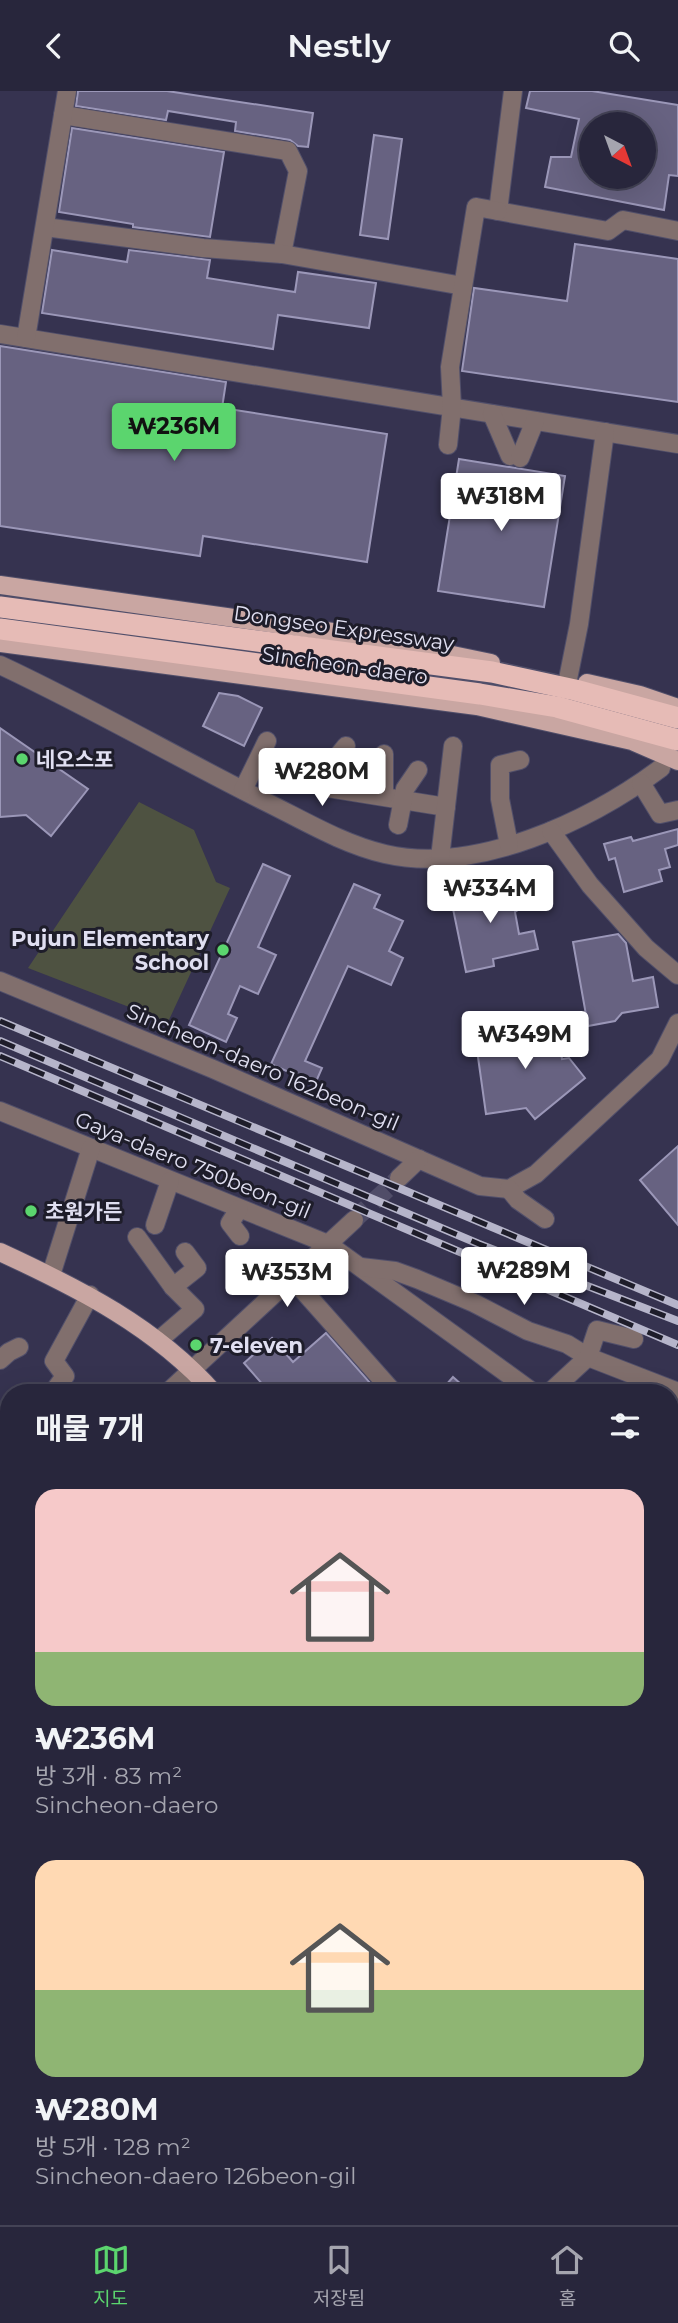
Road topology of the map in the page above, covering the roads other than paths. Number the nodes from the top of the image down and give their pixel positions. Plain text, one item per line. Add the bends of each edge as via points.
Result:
1 (66, 91) edge
2 (513, 91) edge
3 (63, 115) junction
4 (498, 211) junction
5 (46, 227) junction
6 (678, 231) edge
7 (282, 254) junction
8 (463, 286) junction
9 (0, 334) edge
10 (26, 338) junction
11 (452, 407) junction
12 (492, 414) junction
13 (535, 421) junction
14 (605, 432) junction
15 (678, 444) edge
16 (448, 445) dead end
17 (0, 585) edge
18 (0, 607) edge
19 (0, 629) edge
20 (0, 643) edge
21 (0, 665) edge
22 (568, 679) junction
23 (678, 708) edge
24 (678, 718) edge
25 (678, 740) edge
26 (267, 741) dead end
27 (346, 746) dead end
28 (384, 754) dead end
29 (456, 755) dead end
30 (520, 760) dead end
31 (678, 761) edge
32 (661, 768) dead end
33 (418, 770) dead end
34 (641, 783) junction
35 (243, 790) junction
36 (384, 796) junction
37 (403, 799) junction
38 (446, 807) junction
39 (678, 810) edge
40 (398, 825) dead end
41 (551, 831) junction
42 (509, 845) junction
43 (440, 858) junction
44 (678, 975) edge
45 (0, 981) edge
46 (678, 1023) edge
47 (0, 1111) edge
48 (91, 1148) junction
49 (419, 1159) junction
50 (399, 1178) tunnel mouth
51 (170, 1181) junction
52 (509, 1189) junction
53 (239, 1209) junction
54 (545, 1219) dead end
55 (354, 1220) tunnel mouth
56 (155, 1225) dead end
57 (240, 1236) dead end
58 (136, 1237) dead end
59 (328, 1244) junction
60 (0, 1252) edge
61 (184, 1252) dead end
62 (358, 1266) junction
63 (51, 1275) junction
64 (292, 1278) junction
65 (173, 1287) junction
66 (90, 1295) junction
67 (634, 1339) dead end
68 (159, 1340) junction
69 (19, 1347) dead end
70 (588, 1357) junction
71 (0, 1360) edge
72 (193, 1370) junction
73 (59, 1384) edge
74 (177, 1384) edge
75 (206, 1384) edge
76 (386, 1384) edge
77 (522, 1384) edge
78 (560, 1384) edge
79 (657, 1384) edge

1 - 3 street
2 - 4 street
3 - 5 street
3 - 7 street via 288,151 298,171
4 - 6 street via 608,231 623,220
4 - 8 street via 476,207
5 - 7 street
5 - 10 street
7 - 8 street
8 - 11 street via 450,367
9 - 10 street
10 - 11 street
11 - 12 street
11 - 16 street
12 - 13 street
12 - 13 street via 515,457
13 - 14 street
14 - 15 street
14 - 22 street
17 - 22 main road, Sincheon-daero via 361,636
18 - 24 highway, Dongseo Expressway via 492,672
19 - 25 highway via 480,694 557,707
20 - 31 main road, Sincheon-daero via 477,706 632,741
21 - 35 street
22 - 23 main road, Sincheon-daero
26 - 35 street
27 - 36 street via 337,757 328,787
28 - 36 street
29 - 38 street
30 - 42 street via 500,765 500,799
32 - 34 street
33 - 37 street
34 - 39 street via 660,814
34 - 41 street
35 - 43 street via 351,844 387,855
36 - 37 street
37 - 38 street
37 - 40 street
38 - 43 street
41 - 42 street
41 - 44 street via 646,949
42 - 43 street
45 - 49 street, Sincheon-daero 162beon-gil
46 - 52 street via 660,1059 536,1174
47 - 48 street, Gaya-daero 750beon-gil
48 - 51 street, Gaya-daero 750beon-gil
48 - 63 street
49 - 50 street
49 - 52 street, Sincheon-daero 162beon-gil via 480,1186
51 - 53 street, Gaya-daero 750beon-gil
51 - 56 street
52 - 54 street
53 - 57 street via 230,1223
53 - 59 street, Gaya-daero 750beon-gil
55 - 59 street
58 - 65 street
59 - 62 street, Gaya-daero 750beon-gil
59 - 64 street
60 - 63 main road
61 - 65 street via 197,1268
62 - 70 street via 417,1279
62 - 77 street, Gaya-daero 750beon-gil
63 - 66 main road
64 - 72 street
64 - 76 street
65 - 68 street via 195,1309
66 - 68 main road
66 - 73 street via 48,1362 65,1376
67 - 70 street via 597,1330
68 - 72 main road
69 - 71 street
70 - 78 street
70 - 79 street
72 - 74 street
72 - 75 main road

